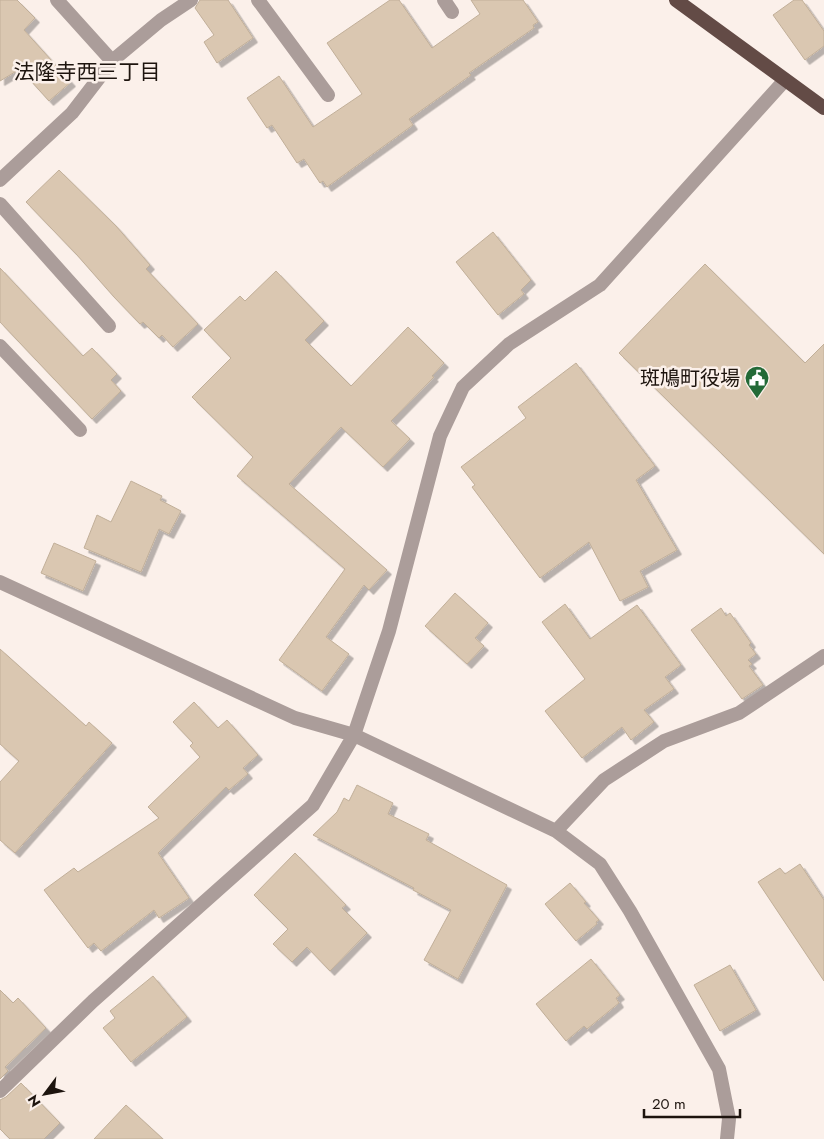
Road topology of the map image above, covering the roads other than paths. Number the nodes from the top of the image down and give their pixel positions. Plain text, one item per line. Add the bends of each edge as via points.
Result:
1 (57, 0) edge
2 (191, 0) edge
3 (258, 0) edge
4 (676, 0) edge
5 (112, 61) junction
6 (785, 80) junction
7 (328, 95) dead end
8 (824, 108) edge
9 (0, 180) edge
10 (0, 204) edge
11 (109, 326) dead end
12 (0, 346) edge
13 (80, 430) dead end
14 (0, 582) edge
15 (824, 656) edge
16 (354, 735) junction
17 (556, 831) junction
18 (0, 1091) edge
19 (727, 1139) edge

1 - 5 street
2 - 5 street via 161,20
3 - 7 street
4 - 6 highway
5 - 9 street via 72,113
6 - 8 highway
6 - 16 street via 600,285 508,344 463,387 440,436 390,631
10 - 11 street
12 - 13 street
14 - 16 street via 295,718
15 - 17 street via 739,713 664,741 604,780
16 - 17 street
16 - 18 street via 312,805 93,1000
17 - 19 street via 600,864 719,1068 730,1118

